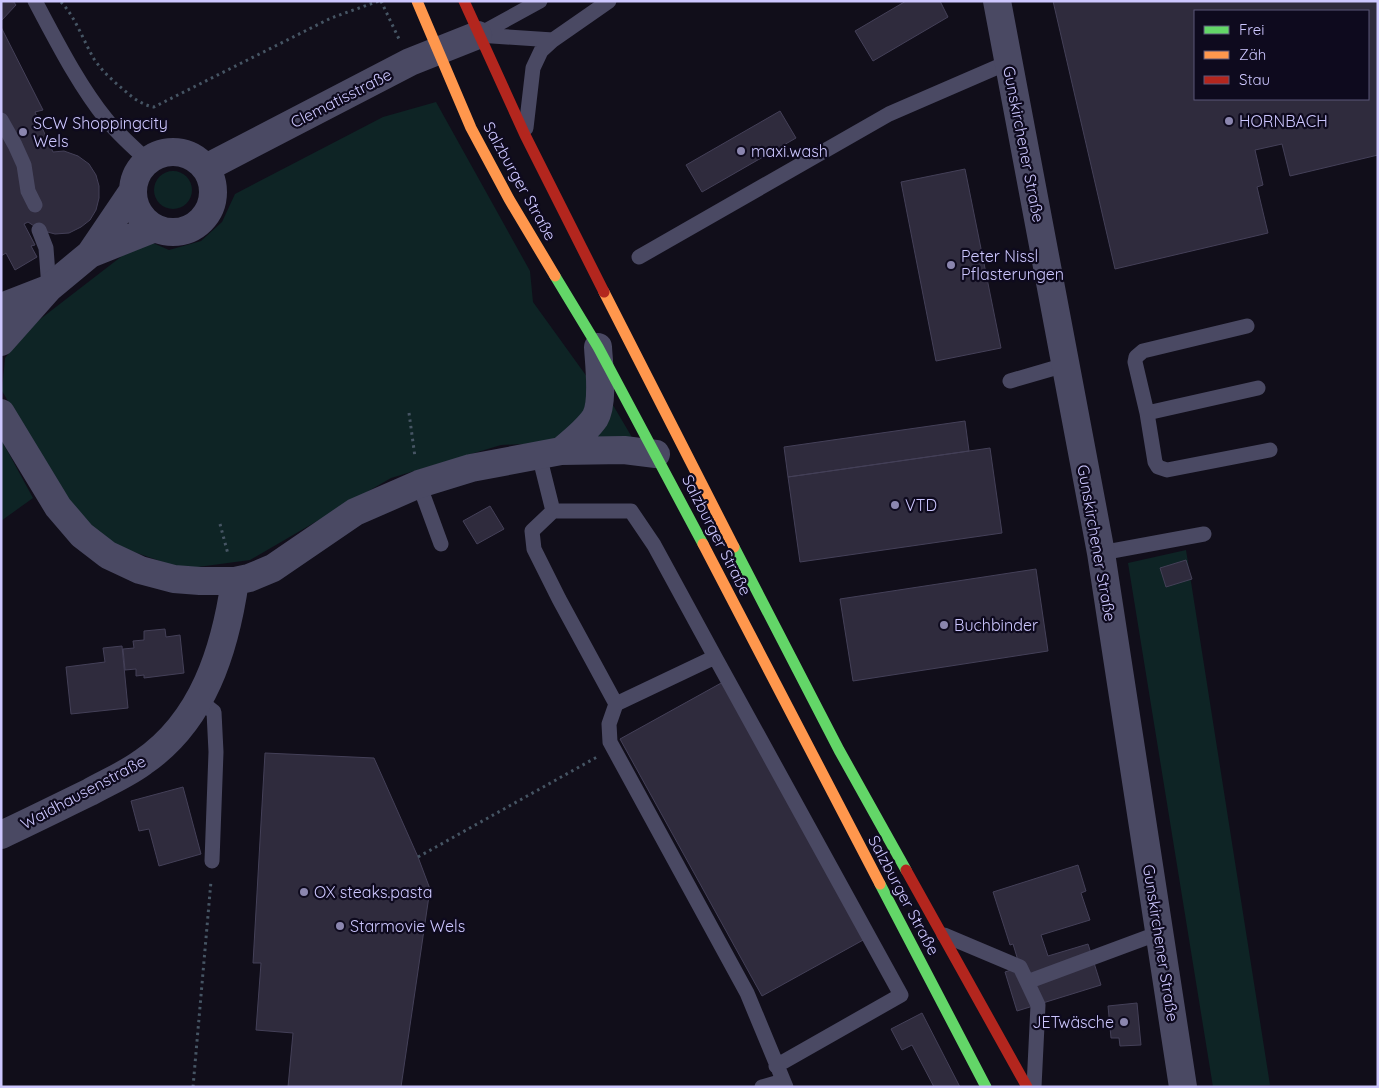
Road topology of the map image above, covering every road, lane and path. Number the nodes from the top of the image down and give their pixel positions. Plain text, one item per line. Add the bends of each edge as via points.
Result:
1 (35, 1) edge
2 (60, 1) edge
3 (379, 1) edge
4 (417, 1) edge
5 (464, 1) edge
6 (540, 1) edge
7 (609, 1) edge
8 (996, 1) edge
9 (478, 35) junction
10 (553, 40) junction
11 (437, 51) junction
12 (1009, 62) junction
13 (1, 120) edge
14 (1, 135) edge
15 (525, 135) junction
16 (15, 144) junction
17 (147, 160) junction
18 (206, 168) junction
19 (132, 192) junction
20 (35, 205) dead end
21 (155, 228) junction
22 (39, 230) dead end
23 (90, 254) junction
24 (639, 257) dead end
25 (49, 288) junction
26 (1, 307) edge
27 (1247, 326) dead end
28 (1, 342) edge
29 (598, 347) junction
30 (1065, 366) junction
31 (1010, 381) dead end
32 (1258, 388) dead end
33 (1, 413) edge
34 (409, 413) dead end
35 (1147, 413) junction
36 (1270, 450) dead end
37 (550, 453) junction
38 (656, 454) junction
39 (419, 484) junction
40 (554, 512) junction
41 (1204, 534) dead end
42 (441, 544) dead end
43 (1100, 553) junction
44 (235, 581) junction
45 (715, 656) junction
46 (200, 701) junction
47 (616, 704) junction
48 (599, 756) dead end
49 (1, 835) edge
50 (418, 857) dead end
51 (212, 861) joint
52 (1159, 933) junction
53 (943, 935) junction
54 (1028, 982) junction
55 (774, 1060) junction
56 (784, 1084) edge
57 (193, 1087) edge
58 (762, 1087) edge
59 (986, 1087) edge
60 (1027, 1087) edge
61 (1034, 1087) edge
62 (1183, 1087) edge

1 - 17 lane via 58,45 107,120
2 - 3 path via 110,78 145,106 154,107 331,18
4 - 11 main road, Salzburger Straße
5 - 9 main road, Salzburger Straße
6 - 9 lane
7 - 10 lane
8 - 12 street, Gunskirchener Straße
9 - 10 lane
9 - 11 street, Clematisstraße
9 - 15 main road, Salzburger Straße
10 - 15 lane via 541,51 533,68
11 - 18 street, Clematisstraße
11 - 29 main road, Salzburger Straße via 509,200
12 - 24 lane via 889,114
12 - 30 street, Gunskirchener Straße
13 - 16 lane
14 - 16 lane
15 - 53 main road, Salzburger Straße via 839,750
16 - 20 lane
17 - 18 street via 161,152 178,151 194,156
17 - 19 street via 136,175
18 - 21 street via 213,194 212,204 202,220 176,232
19 - 21 street via 135,207
19 - 23 street
21 - 23 street
22 - 25 lane via 46,248
23 - 25 street
25 - 26 street
25 - 28 street
27 - 35 lane via 1139,354 1135,362
29 - 37 street via 600,398 596,416 586,430
29 - 38 main road, Salzburger Straße
30 - 31 lane
30 - 43 street, Gunskirchener Straße
32 - 35 lane
33 - 44 street via 58,507 82,535 108,555 140,570 174,579
34 - 39 path
35 - 36 lane via 1155,462 1161,469
37 - 38 street via 624,450
37 - 39 street via 471,468
37 - 40 lane
38 - 59 main road, Salzburger Straße
39 - 42 lane
39 - 44 street via 355,512 273,568
40 - 45 lane via 631,511 654,545
40 - 47 lane via 532,531 534,549
41 - 43 lane
43 - 52 street, Gunskirchener Straße
44 - 46 street, Waidhausenstraße via 223,641
45 - 47 lane
45 - 55 lane via 901,995
46 - 49 street, Waidhausenstraße via 164,746 144,762
46 - 51 lane via 214,712 216,752
47 - 55 lane via 609,724 610,742 747,993
48 - 50 path
51 - 57 path
52 - 54 lane
52 - 62 street, Gunskirchener Straße
53 - 54 lane via 1020,967
53 - 60 main road, Salzburger Straße
54 - 61 lane via 1038,1005
55 - 56 lane
56 - 58 lane

